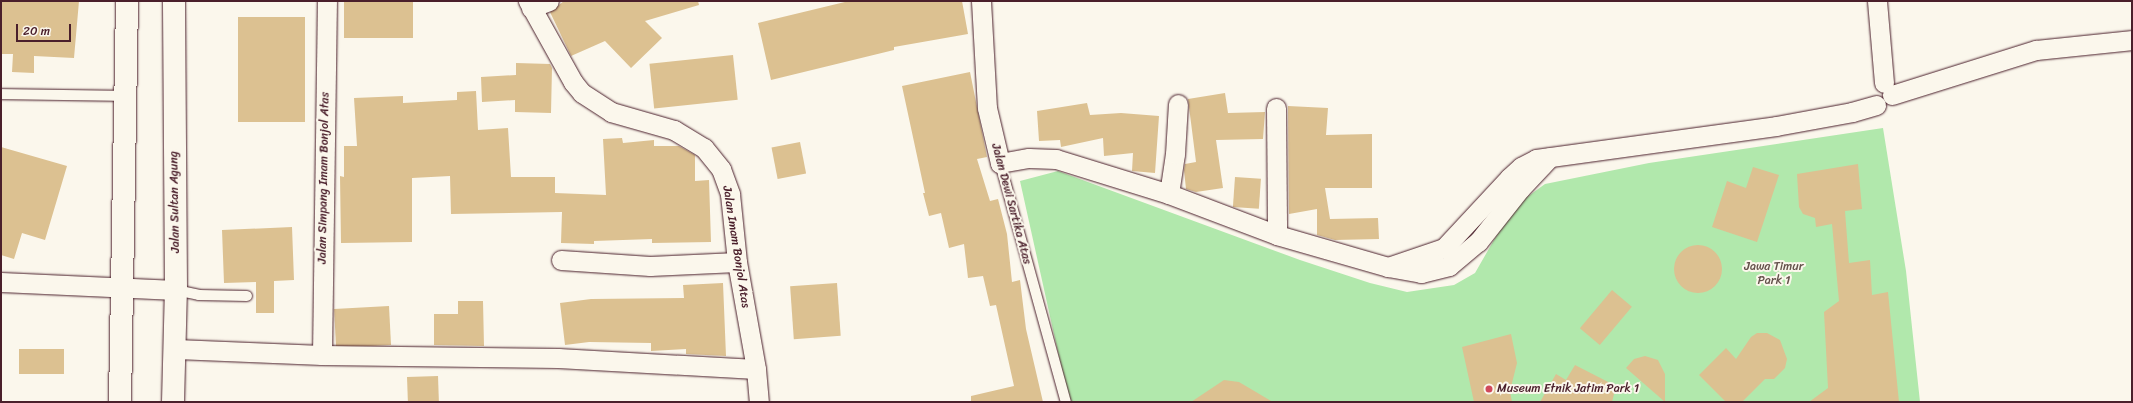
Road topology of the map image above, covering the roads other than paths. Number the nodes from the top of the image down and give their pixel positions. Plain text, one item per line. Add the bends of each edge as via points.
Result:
1 (127, 1) edge
2 (174, 1) edge
3 (327, 1) edge
4 (549, 1) edge
5 (981, 1) edge
6 (1877, 1) edge
7 (530, 4) edge
8 (2132, 40) edge
9 (1888, 89) junction
10 (1, 94) edge
11 (126, 96) junction
12 (1178, 104) dead end
13 (1276, 108) dead end
14 (1000, 163) junction
15 (1169, 194) junction
16 (1277, 235) junction
17 (561, 260) dead end
18 (737, 262) junction
19 (1, 282) edge
20 (124, 286) junction
21 (176, 290) junction
22 (247, 296) dead end
23 (176, 349) junction
24 (322, 355) junction
25 (756, 369) junction
26 (120, 402) edge
27 (173, 402) edge
28 (759, 402) edge
29 (1066, 402) edge

1 - 11 main road
2 - 21 main road, Jalan Sultan Agung
3 - 24 street, Jalan Simpang Imam Bonjol Atas
4 - 7 street
5 - 14 street, Jalan Dewi Sartika Atas via 987,108
6 - 9 street
7 - 18 street, Jalan Imam Bonjol Atas via 572,82 582,93 611,112 674,130 704,148 717,164 730,194
8 - 9 street via 2036,50
9 - 16 street via 1876,83 1869,92 1870,100 1876,105 1852,112 1776,126 1550,157 1520,189 1478,242 1449,266 1436,272 1421,273 1388,267
10 - 11 lane
11 - 20 main road
12 - 15 street
13 - 16 street
14 - 15 street via 1029,158 1056,159
14 - 29 lane, Jalan Dewi Sartika Atas
15 - 16 street
17 - 18 street via 650,266
18 - 25 street, Jalan Imam Bonjol Atas
19 - 20 street
20 - 21 street
20 - 26 main road
21 - 22 lane via 199,295
21 - 23 main road, Jalan Sultan Agung
23 - 24 street
23 - 27 main road, Jalan Sultan Agung
24 - 25 street via 558,358
25 - 28 street, Jalan Imam Bonjol Atas

